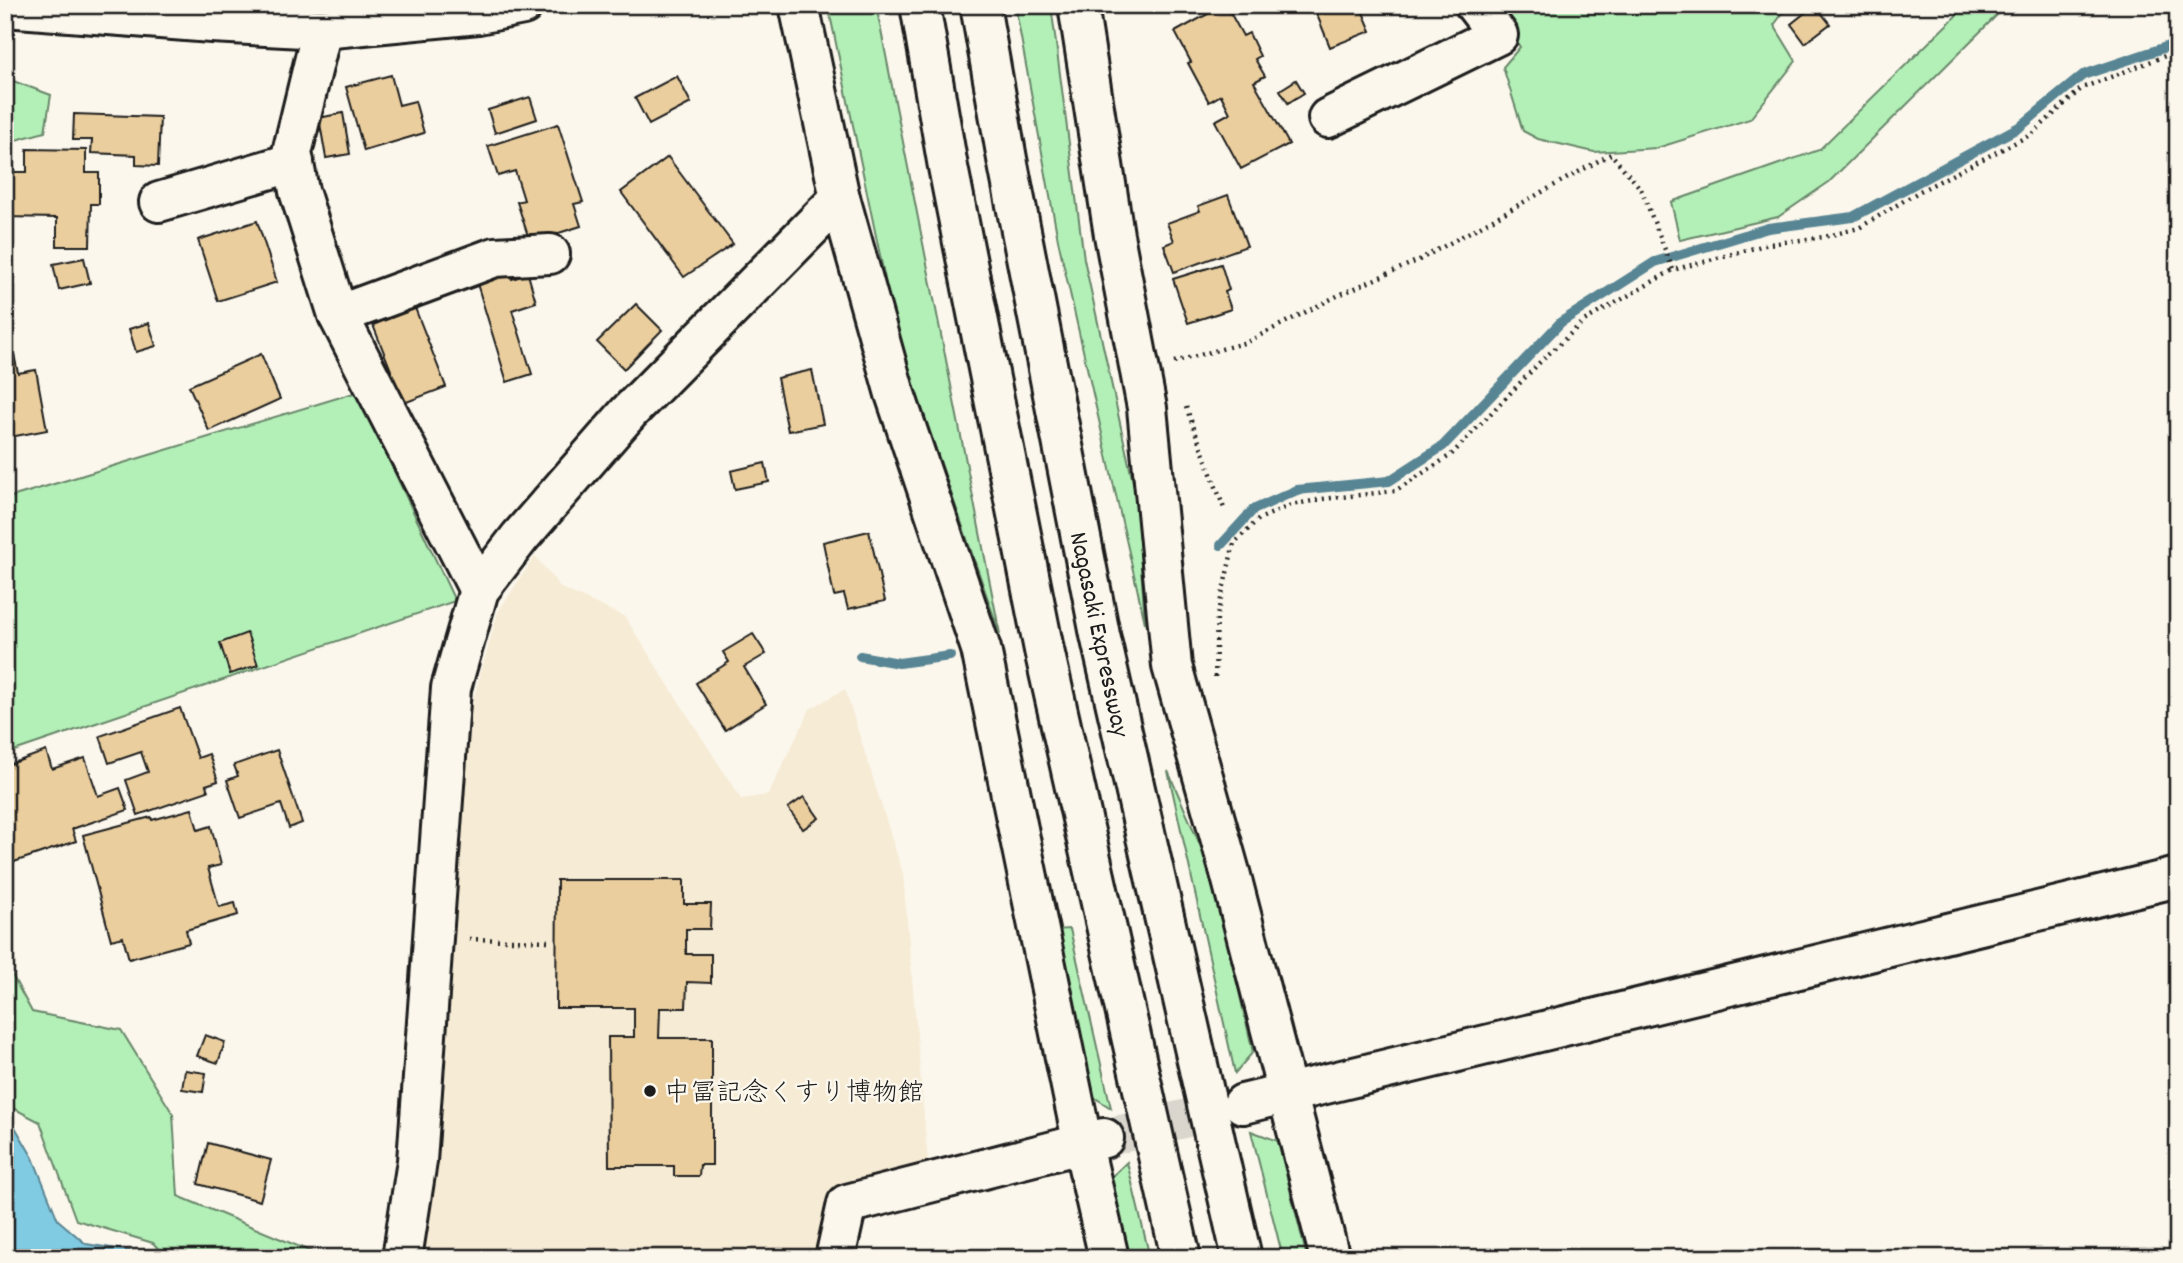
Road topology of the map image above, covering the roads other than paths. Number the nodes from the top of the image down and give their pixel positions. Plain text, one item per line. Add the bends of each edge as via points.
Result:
1 (523, 5) edge
2 (799, 5) edge
3 (920, 5) edge
4 (980, 5) edge
5 (1078, 5) edge
6 (1475, 5) edge
7 (6, 8) edge
8 (212, 14) edge
9 (322, 29) junction
10 (1328, 118) dead end
11 (294, 162) junction
12 (840, 198) junction
13 (159, 202) dead end
14 (550, 254) dead end
15 (338, 316) junction
16 (479, 590) junction
17 (2178, 877) edge
18 (1287, 1094) junction
19 (1243, 1104) tunnel mouth
20 (1094, 1142) junction
21 (402, 1258) edge
22 (835, 1258) edge
23 (1109, 1258) edge
24 (1181, 1258) edge
25 (1242, 1258) edge
26 (1330, 1258) edge

1 - 9 main road via 478,14
2 - 12 main road
3 - 24 main road via 1044,650
4 - 25 main road, Nagasaki Expressway via 1100,635
5 - 18 main road via 1147,408 1172,666
6 - 10 main road via 1498,35
7 - 8 main road
8 - 9 main road
9 - 11 main road via 292,153
11 - 13 main road
11 - 15 main road
12 - 16 main road via 629,412
12 - 20 main road via 895,394 981,649
14 - 15 main road via 495,257
15 - 16 main road
16 - 21 main road via 451,688 417,1161
17 - 18 main road
18 - 19 main road
18 - 26 main road
20 - 22 main road via 848,1204
20 - 23 main road

